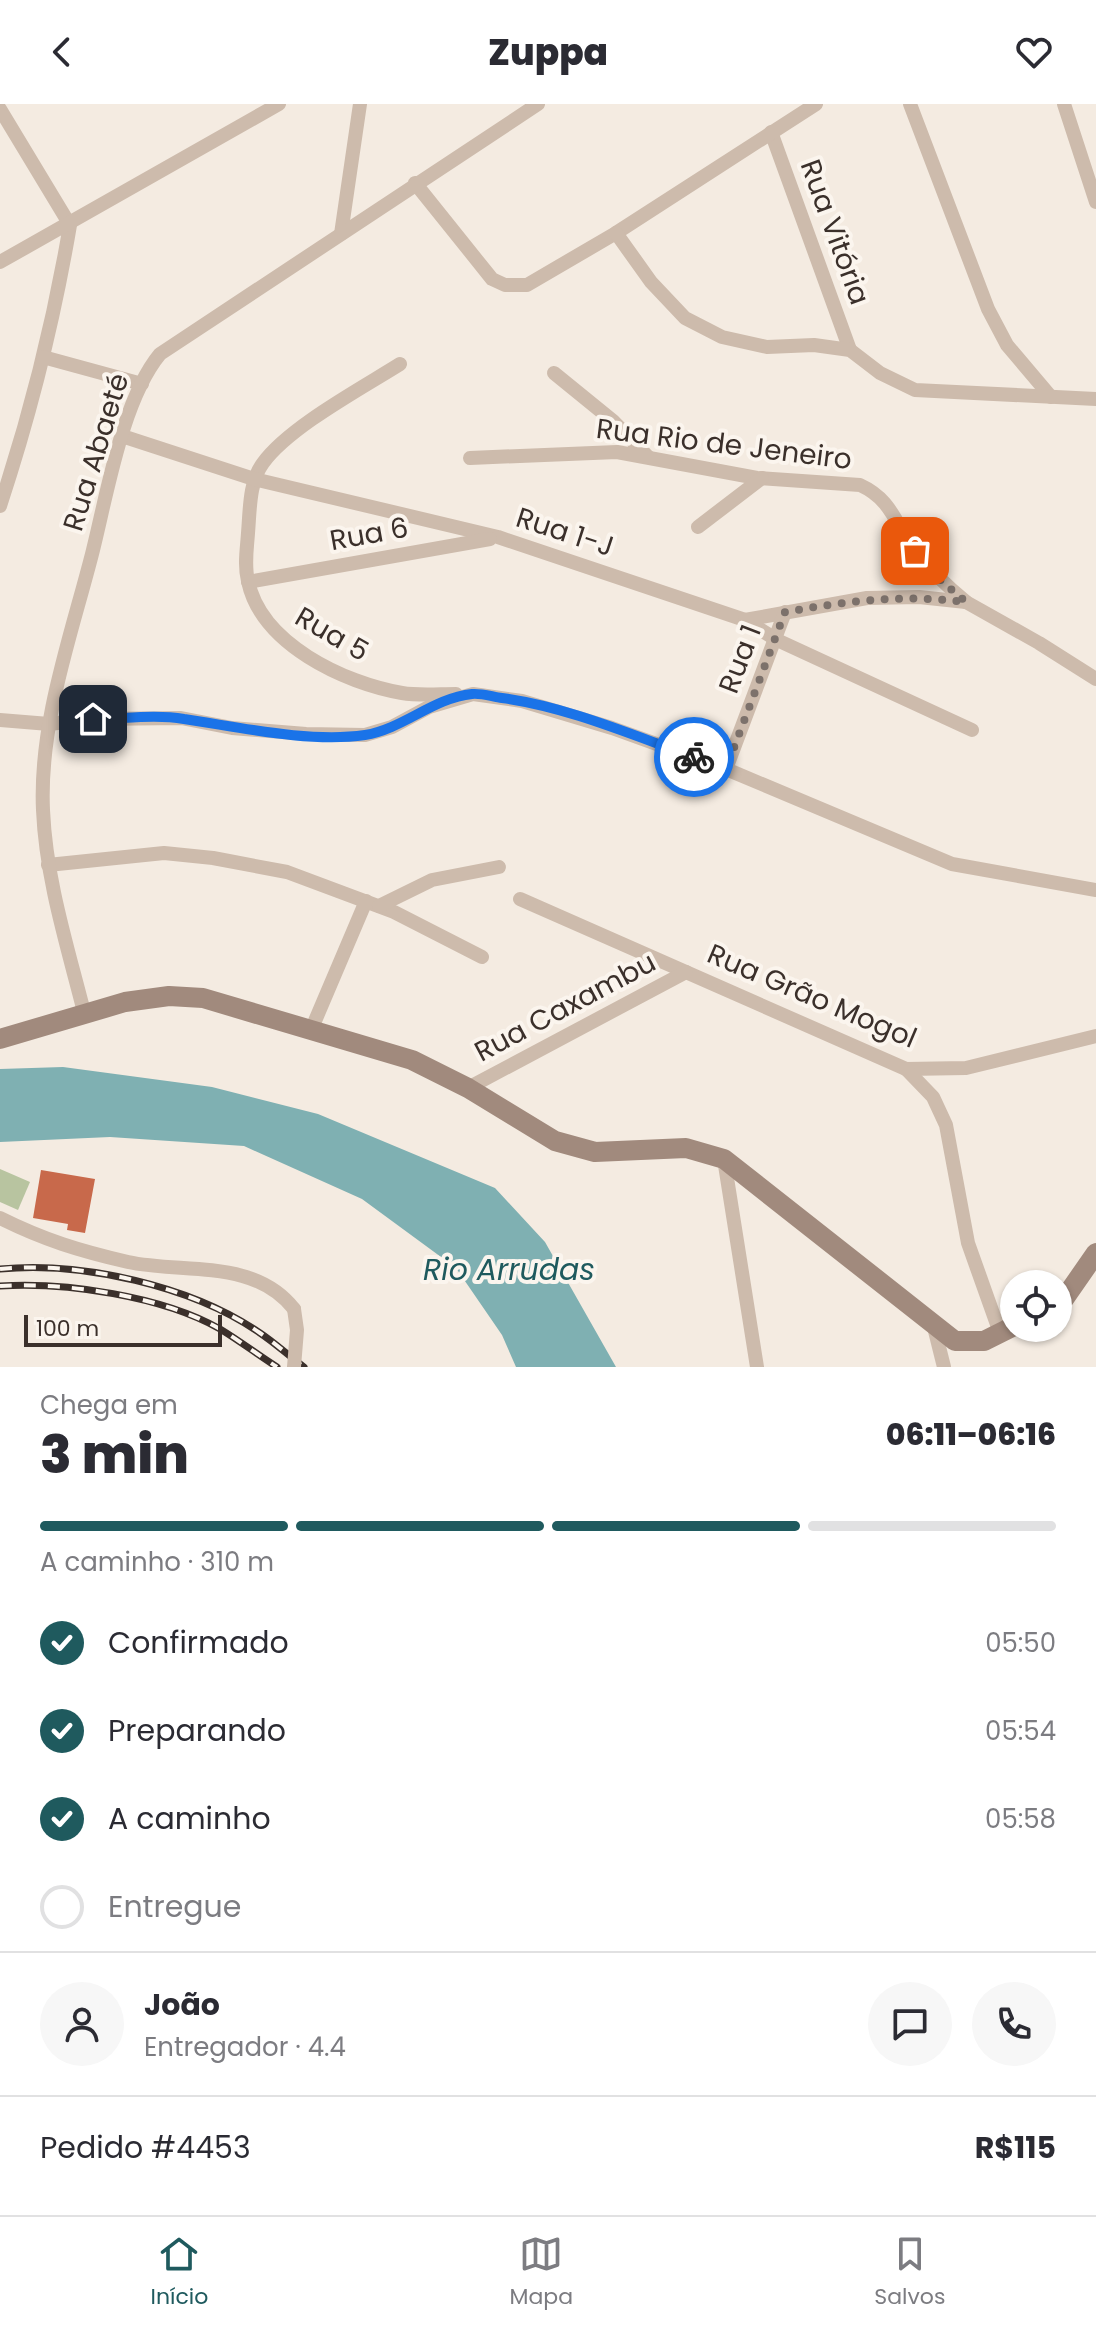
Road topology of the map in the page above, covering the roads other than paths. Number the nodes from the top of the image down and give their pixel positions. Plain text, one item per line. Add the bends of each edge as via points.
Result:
1 (279, 104) edge
2 (360, 104) edge
3 (538, 104) edge
4 (816, 104) edge
5 (910, 104) edge
6 (1064, 104) edge
7 (0, 109) edge
8 (771, 132) junction
9 (415, 183) junction
10 (1096, 202) edge
11 (70, 225) junction
12 (616, 233) junction
13 (341, 234) junction
14 (0, 262) edge
15 (850, 350) junction
16 (43, 357) junction
17 (400, 364) dead end
18 (554, 373) dead end
19 (142, 384) junction
20 (1096, 384) edge
21 (1051, 397) junction
22 (1089, 399) edge
23 (122, 436) junction
24 (648, 457) junction
25 (470, 458) dead end
26 (762, 478) junction
27 (254, 479) junction
28 (1, 500) edge
29 (698, 527) dead end
30 (498, 537) junction
31 (248, 582) junction
32 (966, 602) junction
33 (785, 612) junction
34 (745, 620) junction
35 (777, 640) junction
36 (1096, 679) edge
37 (473, 694) junction
38 (0, 720) edge
39 (49, 724) junction
40 (972, 730) dead end
41 (726, 769) junction
42 (48, 865) junction
43 (499, 867) dead end
44 (1096, 890) edge
45 (520, 899) dead end
46 (372, 904) junction
47 (482, 957) dead end
48 (686, 972) junction
49 (84, 1012) junction
50 (312, 1028) junction
51 (1096, 1036) edge
52 (0, 1039) edge
53 (906, 1069) junction
54 (468, 1088) junction
55 (724, 1159) junction
56 (0, 1218) edge
57 (1096, 1253) edge
58 (1072, 1288) edge
59 (1000, 1314) edge
60 (933, 1323) junction
61 (1000, 1333) edge
62 (294, 1367) edge
63 (757, 1367) edge
64 (944, 1367) edge

1 - 11 street
2 - 13 street
3 - 9 street, Rua Abaeté
4 - 8 street
5 - 21 street via 988,309 1007,345
6 - 10 street
7 - 11 street
8 - 12 street
8 - 15 street, Rua Vitória
9 - 12 street via 492,279 505,285 527,285
9 - 13 street, Rua Abaeté
11 - 14 street
11 - 16 street
12 - 15 street via 651,282 700,329 755,345
13 - 19 street, Rua Abaeté via 160,354
15 - 21 street via 915,390
16 - 19 street
16 - 28 street
17 - 27 street via 297,431 264,461
18 - 24 street
19 - 23 street, Rua Abaeté
20 - 22 street
21 - 22 street
23 - 27 street, Rua 1-J
23 - 39 street, Rua Abaeté
24 - 25 street, Rua Rio de Jeneiro via 617,452
24 - 26 street, Rua Rio de Jeneiro
26 - 29 street
26 - 32 street, Rua Rio de Jeneiro via 860,485 875,492 915,551
27 - 30 street, Rua 1-J
27 - 31 street, Rua 5
30 - 31 street, Rua 6
30 - 34 street, Rua 1-J
31 - 37 street, Rua 5 via 273,630 311,658 358,681 404,694
32 - 33 street via 867,598
32 - 36 street
33 - 34 street
33 - 35 street, Rua 1
34 - 35 street, Rua 1-J
35 - 40 street, Rua 1-J
35 - 41 street, Rua 1
37 - 39 street via 365,735 246,729 181,718
37 - 41 street, Rua 5 via 522,701
38 - 39 street
39 - 42 street, Rua Abaeté via 43,807
41 - 44 street, Rua 5 via 952,864
42 - 46 street via 164,853 213,858 287,872
42 - 49 street, Rua Abaeté
43 - 46 street via 432,880
45 - 48 street, Rua Grão Mogol
46 - 47 street
46 - 50 street
48 - 53 street, Rua Grão Mogol
48 - 54 street, Rua Caxambu
49 - 50 street via 169,996 203,998
49 - 52 street
50 - 54 street via 412,1060
51 - 53 street, Rua Grão Mogol via 966,1068
53 - 59 street via 933,1097 946,1125 968,1243
54 - 55 street via 555,1141 595,1152 686,1148
55 - 60 street
55 - 63 street
56 - 62 street, bridge via 44,1240 131,1262 240,1274 270,1286 294,1309
57 - 58 street
60 - 61 street via 955,1341 984,1341
60 - 64 street

